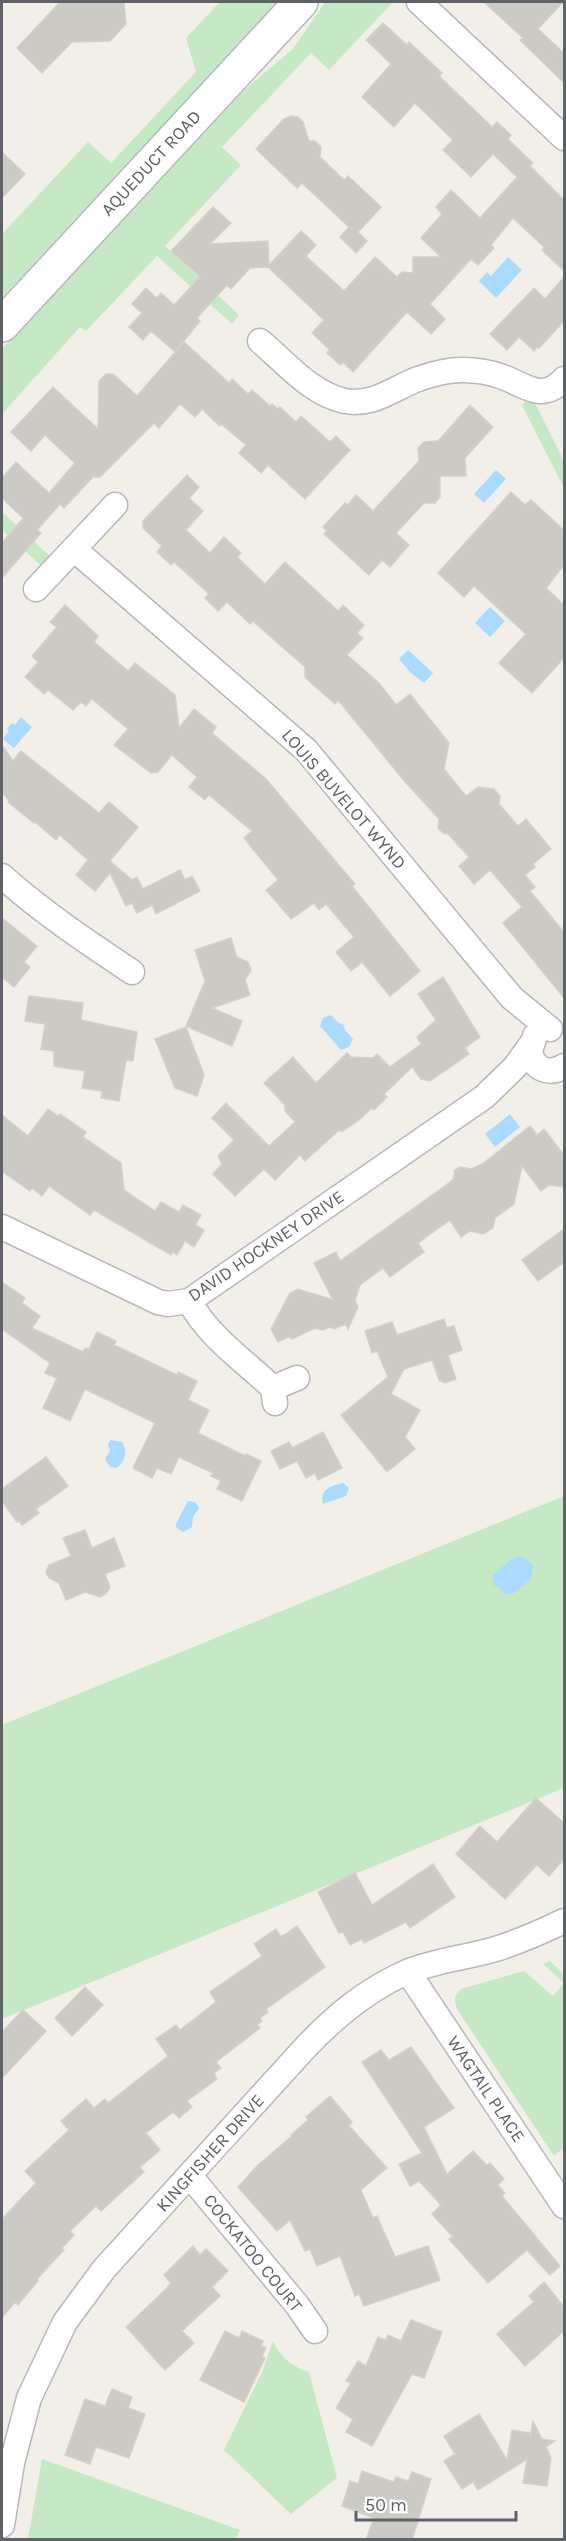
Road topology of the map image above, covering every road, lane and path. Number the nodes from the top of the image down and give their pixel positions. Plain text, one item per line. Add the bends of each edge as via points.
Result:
1 (301, 2) edge
2 (419, 2) edge
3 (564, 138) edge
4 (2, 325) edge
5 (260, 341) dead end
6 (564, 379) edge
7 (115, 505) dead end
8 (74, 549) junction
9 (36, 589) dead end
10 (2, 876) edge
11 (132, 972) dead end
12 (549, 1034) edge
13 (556, 1072) edge
14 (484, 1097) junction
15 (2, 1227) edge
16 (189, 1301) junction
17 (297, 1378) dead end
18 (564, 1921) edge
19 (408, 1971) junction
20 (190, 2176) junction
21 (564, 2206) edge
22 (315, 2331) dead end
23 (10, 2428) edge
24 (2, 2525) edge

1 - 4 main road, AQUEDUCT ROAD
2 - 3 street
5 - 6 street via 322,393 360,403 416,380 455,370 487,372 533,391 553,388
7 - 8 street
8 - 9 street
8 - 12 street, LOUIS BUVELOT WYND via 306,750 512,998
10 - 11 street via 81,939
12 - 13 street, LOUIS BUVELOT WYND via 532,1060 538,1067
12 - 14 street, DAVID HOCKNEY DRIVE
13 - 14 street, DAVID HOCKNEY DRIVE
14 - 16 street, DAVID HOCKNEY DRIVE
15 - 16 street, DAVID HOCKNEY DRIVE via 158,1302
16 - 17 street via 201,1323 274,1396
18 - 19 street, KINGFISHER DRIVE via 513,1944
19 - 20 street, KINGFISHER DRIVE via 337,2015
19 - 21 street, WAGTAIL PLACE
20 - 22 street, COCKATOO COURT
20 - 23 street, KINGFISHER DRIVE via 104,2269 74,2308
23 - 24 street, KINGFISHER DRIVE

